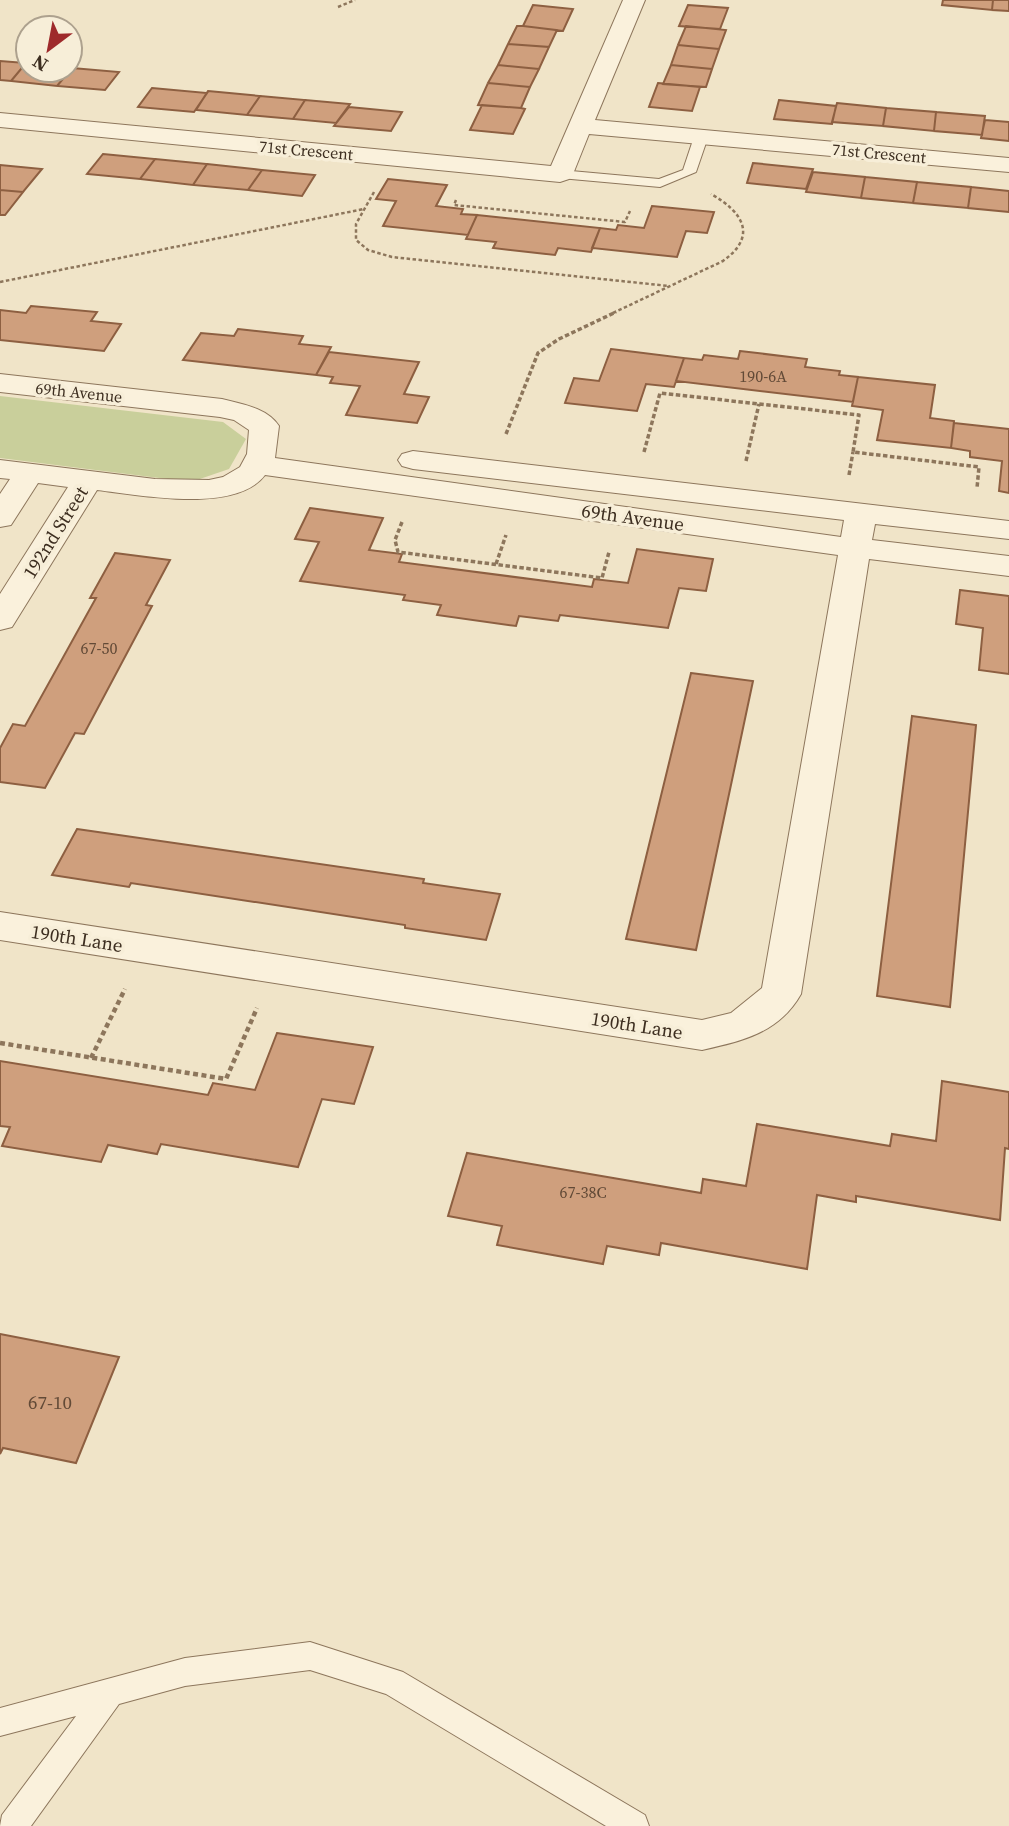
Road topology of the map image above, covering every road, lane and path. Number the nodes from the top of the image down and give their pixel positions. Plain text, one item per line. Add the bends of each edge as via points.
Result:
1 (355, 0) edge
2 (634, 0) edge
3 (338, 7) dead end
4 (0, 120) edge
5 (581, 126) junction
6 (701, 136) junction
7 (1009, 165) edge
8 (560, 174) junction
9 (376, 189) dead end
10 (710, 194) dead end
11 (364, 209) junction
12 (0, 282) edge
13 (672, 286) junction
14 (0, 383) edge
15 (759, 404) junction
16 (505, 436) dead end
17 (644, 453) dead end
18 (262, 454) junction
19 (744, 466) dead end
20 (14, 471) edge
21 (88, 480) junction
22 (977, 493) dead end
23 (0, 518) edge
24 (403, 519) dead end
25 (1009, 530) edge
26 (858, 531) junction
27 (508, 532) dead end
28 (611, 545) dead end
29 (496, 564) junction
30 (1009, 566) edge
31 (0, 620) edge
32 (0, 926) edge
33 (126, 986) dead end
34 (258, 1008) dead end
35 (0, 1043) edge
36 (92, 1058) junction
37 (111, 1691) junction
38 (0, 1722) edge
39 (13, 1826) edge
40 (634, 1826) edge

1 - 3 path
2 - 5 street
4 - 8 street, 71st Crescent
5 - 6 street, 71st Crescent
5 - 8 street
6 - 7 street, 71st Crescent
6 - 8 lane via 689,172 660,183
9 - 11 path
10 - 13 path via 739,217 740,247 723,261
11 - 12 path
11 - 13 path via 356,224 356,240 368,250 392,257
13 - 16 path via 538,353
14 - 18 street, 69th Avenue via 222,408 264,426
15 - 17 path via 660,393
15 - 19 path
15 - 22 path via 859,415 853,452 979,467
18 - 21 street via 245,479 223,488 187,492
18 - 26 street, 69th Avenue
20 - 21 street
20 - 23 street
21 - 31 street, 192nd Street
24 - 29 path via 395,540 398,552
25 - 26 street, 69th Avenue
26 - 30 street, 69th Avenue
26 - 32 street, 190th Lane via 781,994 744,1025 702,1035
27 - 29 path
28 - 29 path via 602,578
33 - 36 path
34 - 36 path via 226,1079
35 - 36 path
37 - 38 lane
37 - 39 lane
37 - 40 lane via 185,1672 310,1656 393,1682

